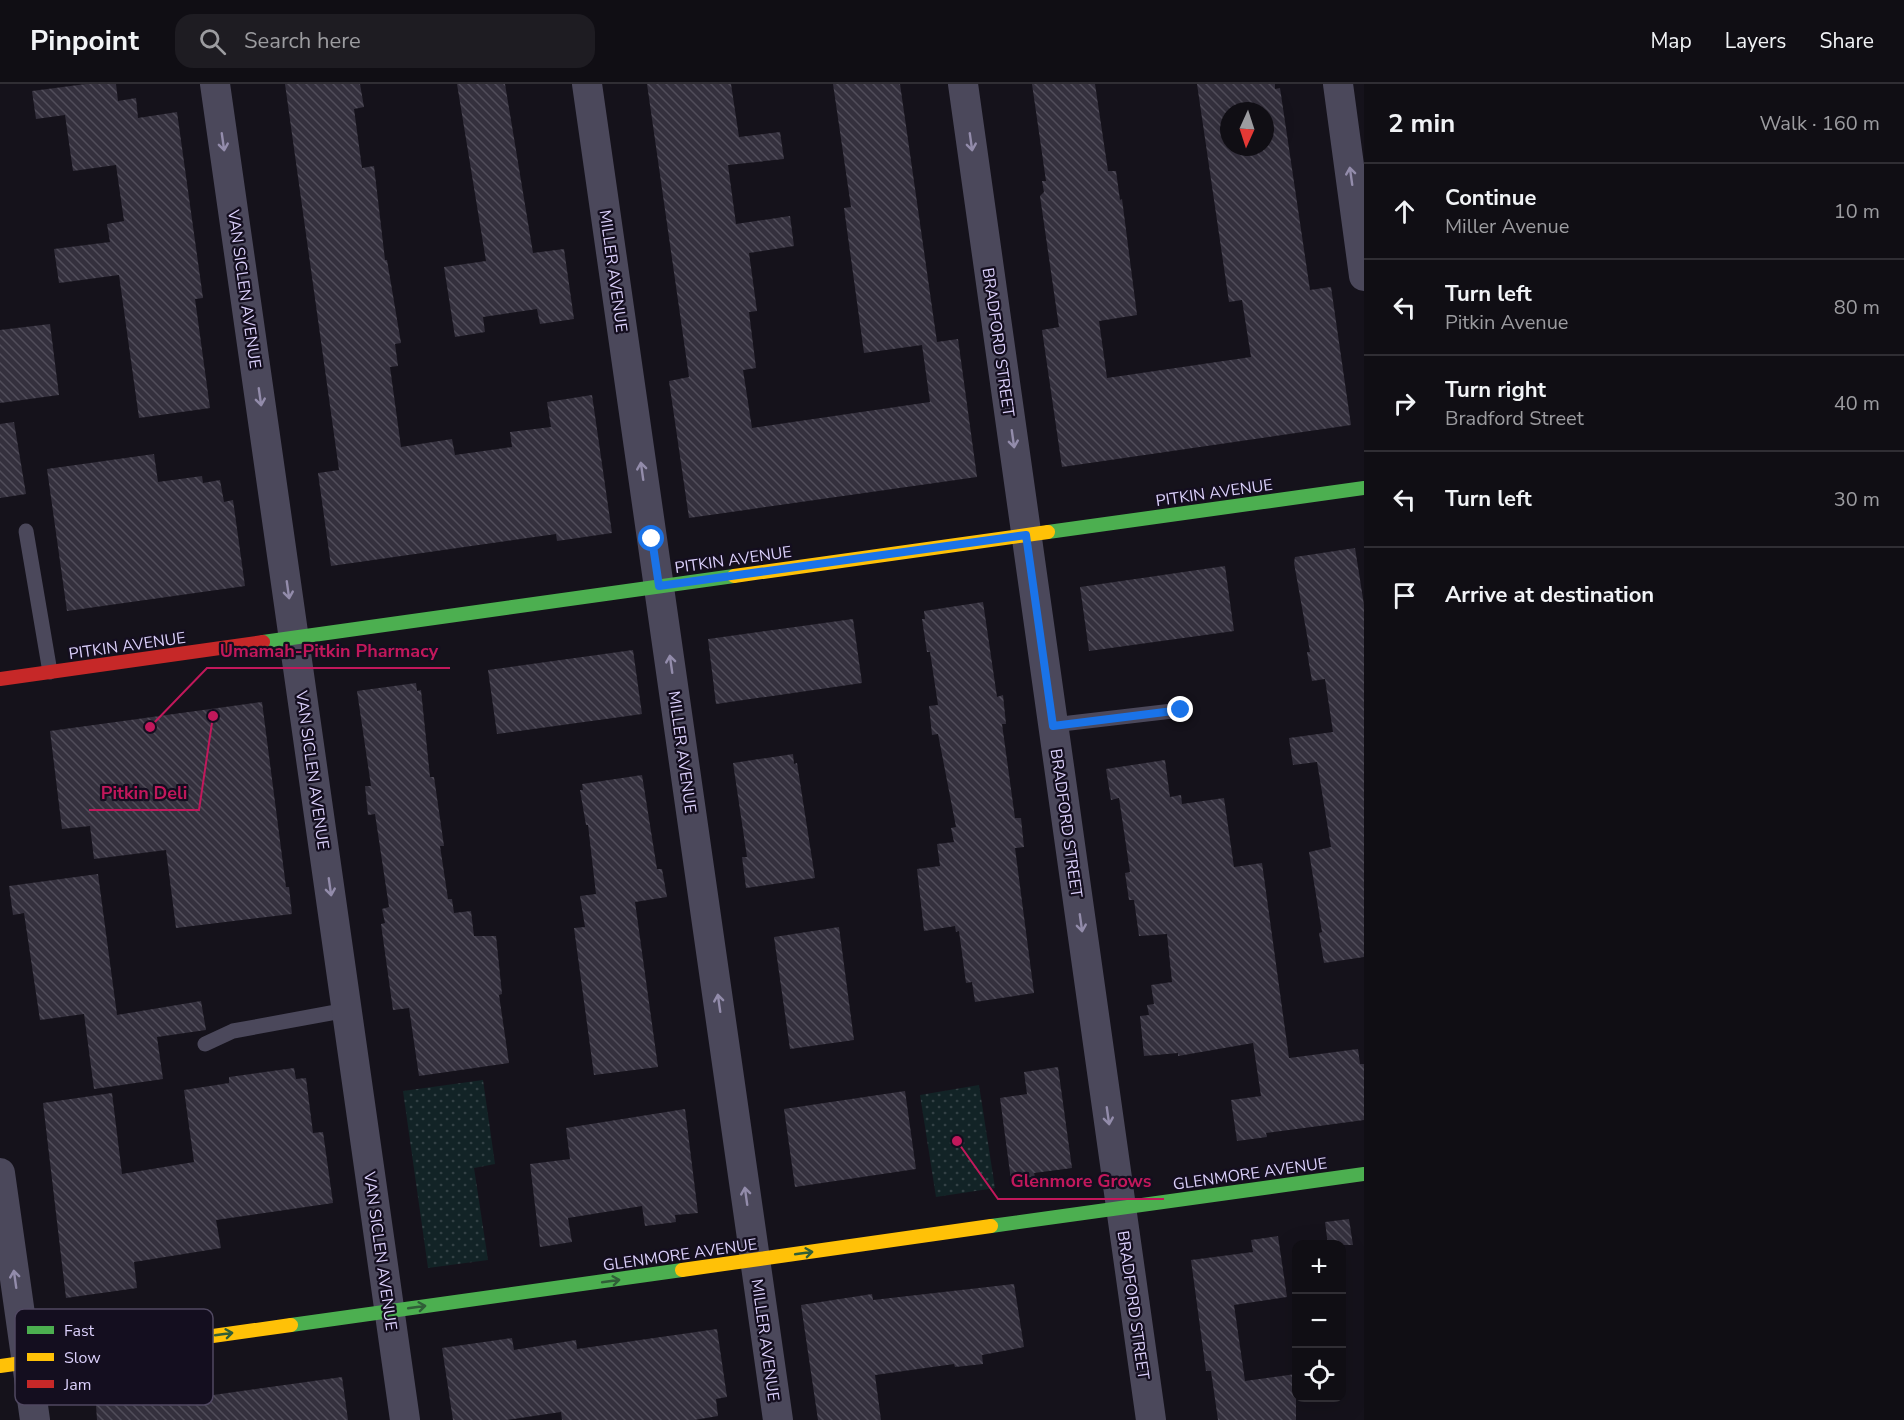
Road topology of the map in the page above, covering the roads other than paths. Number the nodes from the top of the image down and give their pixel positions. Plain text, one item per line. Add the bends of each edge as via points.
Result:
1 (215, 84) edge
2 (587, 84) edge
3 (963, 84) edge
4 (1338, 84) edge
5 (1364, 276) edge
6 (1364, 488) edge
7 (26, 531) dead end
8 (1026, 535) junction
9 (659, 586) junction
10 (295, 638) junction
11 (50, 672) junction
12 (0, 679) edge
13 (1181, 710) dead end
14 (1053, 726) junction
15 (347, 1010) junction
16 (205, 1044) dead end
17 (0, 1173) edge
18 (1364, 1174) edge
19 (1121, 1208) junction
20 (755, 1260) junction
21 (389, 1311) junction
22 (213, 1336) edge
23 (13, 1364) edge
24 (29, 1405) edge
25 (35, 1420) edge
26 (405, 1420) edge
27 (778, 1420) edge
28 (1151, 1420) edge

1 -> 10 street, VAN SICLEN AVENUE
9 -> 2 street, MILLER AVENUE
3 -> 8 street, BRADFORD STREET
5 -> 4 street
6 - 8 street, PITKIN AVENUE
7 - 11 lane
8 - 9 street, PITKIN AVENUE
8 - 14 street, BRADFORD STREET
9 - 10 street, PITKIN AVENUE
20 -> 9 street, MILLER AVENUE
10 - 11 street, PITKIN AVENUE
10 -> 15 street, VAN SICLEN AVENUE
11 - 12 street, PITKIN AVENUE
13 - 14 lane
14 -> 19 street, BRADFORD STREET
15 - 16 lane via 232,1030
15 - 21 street, VAN SICLEN AVENUE
23 -> 17 street
18 - 19 street, GLENMORE AVENUE
20 -> 19 street, GLENMORE AVENUE
19 - 28 street, BRADFORD STREET
21 -> 20 street, GLENMORE AVENUE
20 - 27 street, MILLER AVENUE
22 -> 21 street, GLENMORE AVENUE
21 - 26 street, VAN SICLEN AVENUE
24 - 25 street

